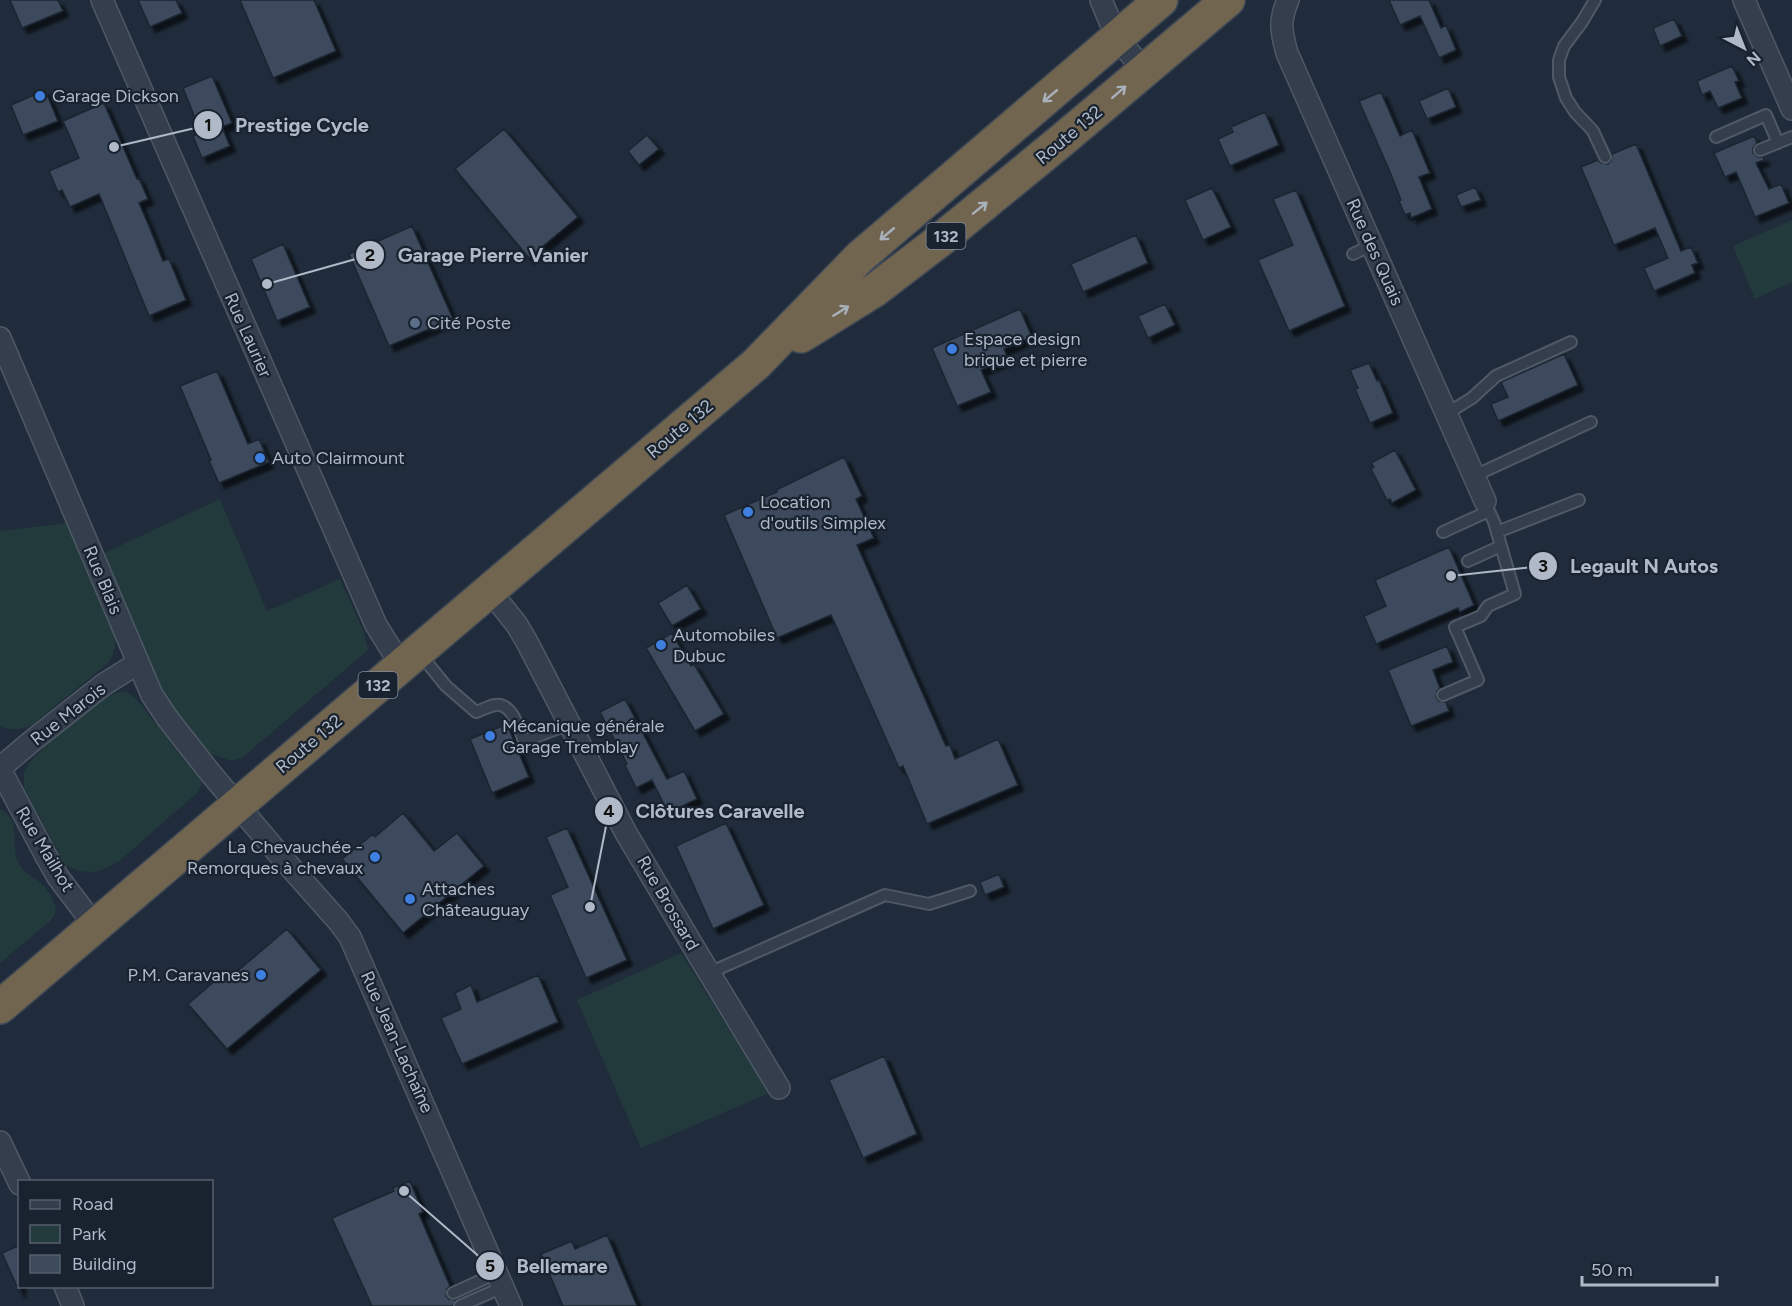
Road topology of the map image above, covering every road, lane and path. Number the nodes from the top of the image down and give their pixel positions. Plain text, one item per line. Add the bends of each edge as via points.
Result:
1 (102, 0) edge
2 (1101, 0) edge
3 (1161, 0) edge
4 (1228, 0) edge
5 (1288, 0) edge
6 (1595, 0) edge
7 (1744, 0) edge
8 (1117, 38) junction
9 (1144, 70) junction
10 (1792, 109) edge
11 (1716, 137) dead end
12 (1792, 137) edge
13 (1778, 143) junction
14 (1760, 150) dead end
15 (1605, 157) dead end
16 (914, 211) junction
17 (939, 241) junction
18 (0, 338) edge
19 (1571, 342) dead end
20 (756, 364) junction
21 (1446, 414) junction
22 (1591, 422) dead end
23 (1474, 476) junction
24 (1579, 500) dead end
25 (1485, 501) dead end
26 (1443, 532) dead end
27 (1497, 532) junction
28 (1501, 546) junction
29 (1468, 561) dead end
30 (490, 591) junction
31 (411, 658) junction
32 (138, 663) junction
33 (1443, 695) dead end
34 (570, 724) junction
35 (0, 769) edge
36 (238, 805) junction
37 (970, 891) dead end
38 (95, 926) junction
39 (709, 972) junction
40 (0, 1006) edge
41 (779, 1088) dead end
42 (0, 1142) edge
43 (18, 1180) edge
44 (65, 1288) edge
45 (453, 1293) dead end
46 (503, 1294) edge
47 (73, 1306) edge
48 (460, 1306) edge

1 - 31 street, Rue Laurier via 376,625 390,649
2 - 8 street
3 - 8 highway, Route 132 / 132
4 - 9 highway, Route 132 / 132
5 - 21 street, Rue des Quais via 1281,33 1362,250
6 - 15 lane via 1564,46 1559,77 1566,98 1593,131
7 - 10 street
8 - 9 street
8 -> 16 highway, Route 132 / 132
17 -> 9 highway, Route 132 / 132
11 - 13 lane via 1766,115
12 - 13 lane
13 - 14 lane
16 - 17 highway
16 -> 20 highway, Route 132 / 132 via 860,257
20 -> 17 highway, Route 132 / 132 via 875,290
18 - 32 street, Rue Blais
19 - 21 lane via 1496,376
20 - 30 highway, Route 132 / 132
21 - 23 street, Rue des Quais
22 - 23 lane
23 - 25 street, Rue des Quais
24 - 27 lane
26 - 27 lane via 1490,511
27 - 28 lane
28 - 29 lane
28 - 33 lane via 1515,594 1455,627 1478,680
30 - 31 highway, Route 132 / 132
30 - 34 street, Rue Brossard via 517,625
31 - 34 lane via 476,712 496,704 503,706 512,714 524,741
31 - 36 highway, Route 132 / 132
32 - 35 street, Rue Marois via 103,685
32 - 36 street, Rue Blais via 152,695 168,718
34 - 39 street, Rue Brossard via 626,832
35 - 38 street, Rue Mailhot via 58,877
36 - 38 highway, Route 132 / 132
36 - 46 street, Rue Jean-Lachaîne via 350,937
37 - 39 lane via 929,904 885,895
38 - 40 highway, Route 132 / 132
39 - 41 street, Rue Brossard
42 - 43 street
44 - 47 street
45 - 46 lane
46 - 48 lane

